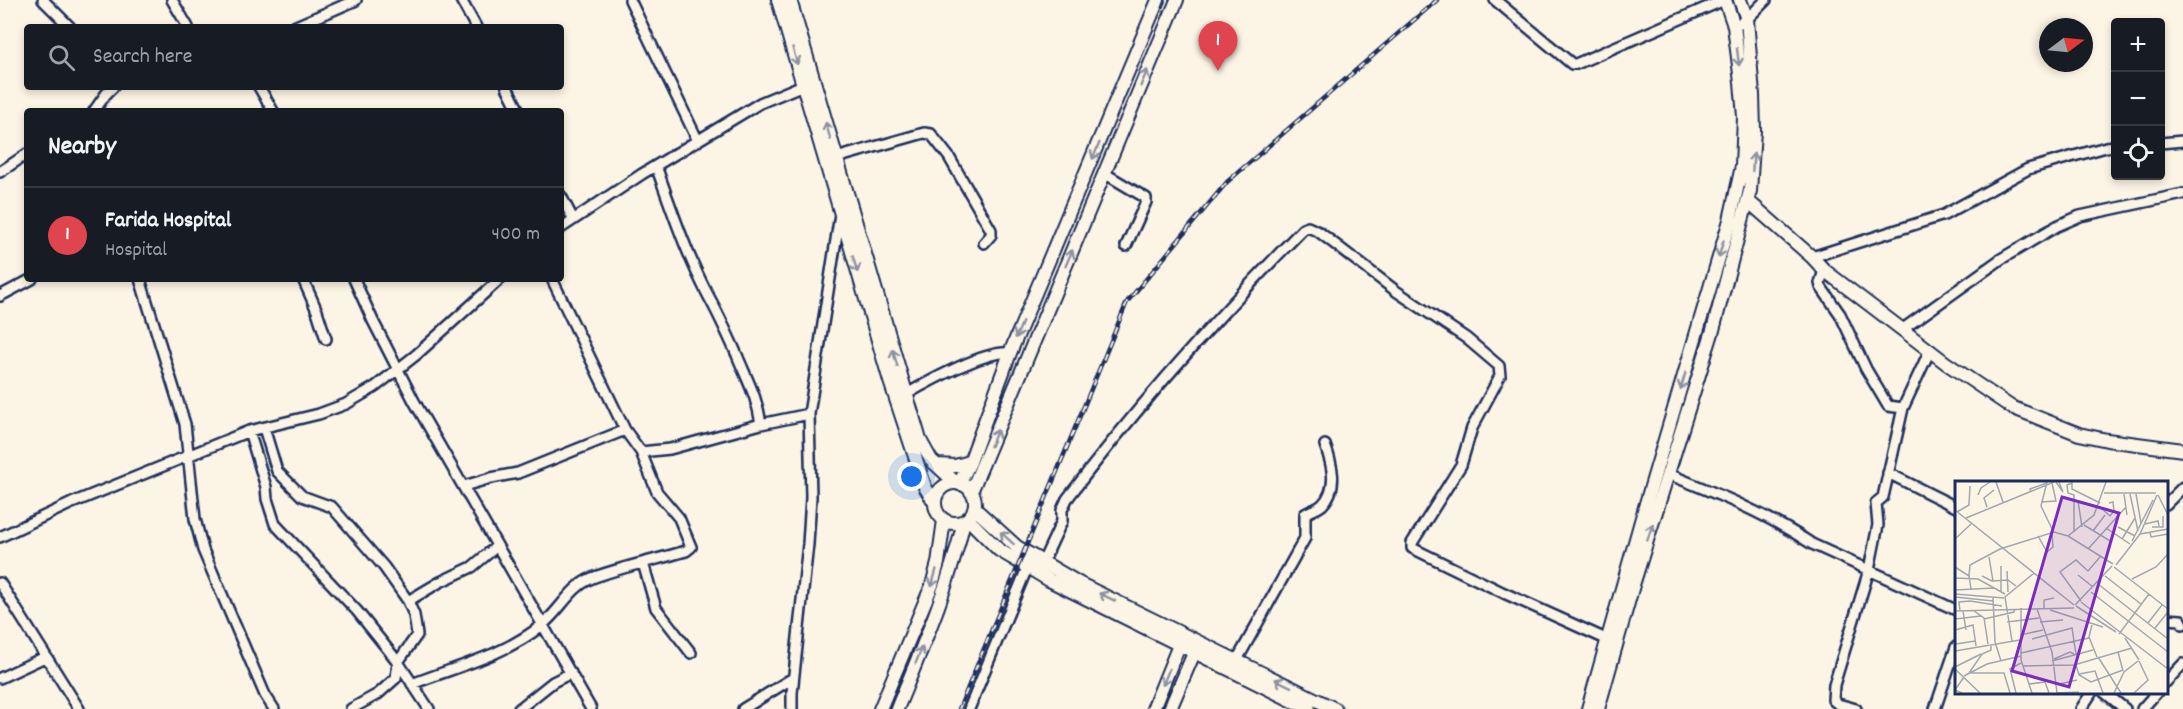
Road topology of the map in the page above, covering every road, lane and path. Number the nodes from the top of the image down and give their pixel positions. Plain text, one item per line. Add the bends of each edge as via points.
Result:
1 (43, 0) edge
2 (172, 0) edge
3 (356, 0) edge
4 (461, 0) edge
5 (630, 0) edge
6 (778, 0) edge
7 (790, 0) edge
8 (1158, 0) edge
9 (1177, 0) edge
10 (1495, 0) edge
11 (1766, 0) edge
12 (1744, 1) edge
13 (1726, 3) edge
14 (1748, 19) junction
15 (67, 24) edge
16 (186, 24) edge
17 (301, 24) edge
18 (474, 24) edge
19 (1734, 26) junction
20 (803, 85) junction
21 (110, 90) edge
22 (261, 90) edge
23 (508, 90) edge
24 (97, 108) edge
25 (271, 108) edge
26 (518, 108) edge
27 (698, 141) junction
28 (2183, 141) edge
29 (2165, 142) edge
30 (2111, 147) edge
31 (24, 156) edge
32 (836, 158) junction
33 (656, 166) junction
34 (0, 172) edge
35 (1104, 174) junction
36 (2183, 194) edge
37 (1748, 201) junction
38 (564, 202) edge
39 (840, 214) junction
40 (573, 219) junction
41 (564, 226) edge
42 (984, 243) dead end
43 (1126, 246) dead end
44 (1812, 257) junction
45 (1824, 270) junction
46 (26, 282) edge
47 (141, 282) edge
48 (304, 282) edge
49 (355, 282) edge
50 (497, 282) edge
51 (553, 282) edge
52 (0, 296) edge
53 (1903, 329) junction
54 (326, 339) dead end
55 (1930, 350) junction
56 (1010, 353) junction
57 (398, 369) junction
58 (905, 395) junction
59 (1903, 408) junction
60 (809, 414) junction
61 (761, 424) junction
62 (264, 428) junction
63 (625, 430) junction
64 (249, 431) junction
65 (1325, 445) dead end
66 (2183, 450) edge
67 (641, 452) junction
68 (189, 455) junction
69 (970, 462) junction
70 (938, 465) junction
71 (1888, 473) junction
72 (1668, 474) junction
73 (958, 484) junction
74 (464, 486) junction
75 (2183, 487) edge
76 (971, 492) junction
77 (2168, 502) edge
78 (934, 503) junction
79 (1955, 506) edge
80 (969, 516) junction
81 (944, 520) junction
82 (0, 537) edge
83 (497, 546) junction
84 (643, 563) junction
85 (1042, 564) junction
86 (1027, 568) junction
87 (1869, 570) junction
88 (0, 583) edge
89 (408, 601) junction
90 (1955, 610) edge
91 (543, 625) junction
92 (1608, 640) junction
93 (1179, 645) junction
94 (1955, 650) edge
95 (691, 653) dead end
96 (1194, 653) junction
97 (45, 657) junction
98 (1237, 660) junction
99 (398, 662) junction
100 (2183, 664) edge
101 (571, 673) junction
102 (0, 678) edge
103 (793, 678) junction
104 (2168, 680) edge
105 (412, 684) junction
106 (2091, 694) edge
107 (2105, 694) edge
108 (2156, 694) edge
109 (1291, 705) edge
110 (79, 709) edge
111 (274, 709) edge
112 (351, 709) edge
113 (429, 709) edge
114 (519, 709) edge
115 (591, 709) edge
116 (743, 709) edge
117 (792, 709) edge
118 (880, 709) edge
119 (897, 709) edge
120 (969, 709) edge
121 (1153, 709) edge
122 (1170, 709) edge
123 (1309, 709) edge
124 (1335, 709) edge
125 (1588, 709) edge
126 (1599, 709) edge
127 (1856, 709) edge
128 (1935, 709) edge
129 (2081, 709) edge
130 (2125, 709) edge
131 (2142, 709) edge

1 - 15 street
2 - 16 street
3 - 17 street
4 - 18 street
5 - 27 street
6 -> 20 street
32 -> 7 street
8 -> 56 street
35 -> 9 street
10 - 13 street via 1572,64
11 - 14 street
12 - 13 street
12 - 14 street
13 - 19 street
14 - 19 street
37 -> 14 street via 1754,131
19 -> 92 street via 1742,82 1742,166 1730,220
20 - 27 street via 760,103
20 - 39 street
21 - 24 street
22 - 25 street
23 - 26 street
27 - 33 street
28 - 29 street
30 - 44 street via 2028,169 1944,214
31 - 34 street
32 - 42 street via 932,134 991,230
58 -> 32 street
33 - 40 street
33 - 61 street via 687,249 750,383
35 - 43 street via 1146,198
76 -> 35 street
36 - 53 street via 2080,216 2057,226 2001,258
37 - 44 street
37 - 72 street
38 - 40 street
39 - 60 street
39 -> 78 street via 890,381 925,487
40 - 41 street
44 - 45 street
45 - 53 street
45 - 59 street via 1821,287 1840,314 1866,369 1888,406
46 - 52 street
47 - 68 street via 185,424
48 - 54 street
49 - 57 street
50 - 57 street
51 - 63 street
53 - 55 street
55 - 59 street
55 - 66 street via 2011,407 2079,434
56 - 58 street via 982,357
56 - 69 street
57 - 62 street via 346,404
57 - 74 street
58 - 70 street via 924,450
59 - 71 street
60 - 61 street
60 - 103 street via 811,497
61 - 67 street
62 - 64 street
62 - 89 street via 281,477 302,496 332,507
63 - 67 street
63 - 74 street via 518,473
64 - 68 street
64 - 99 street via 275,524 357,611
65 - 98 street via 1333,468 1330,491 1321,506 1305,514 1305,538
67 - 84 street via 657,492 679,518 692,545 686,551
68 - 82 street
68 - 111 street via 195,519 203,550
69 - 70 street
69 - 73 street
70 - 73 street
71 - 79 street
71 - 87 street via 1876,503 1878,525
72 - 87 street via 1736,502
126 -> 72 street
73 - 76 street
73 - 78 street via 941,489
74 - 83 street
75 - 77 street
76 - 80 street via 974,500
78 - 81 street
80 - 81 street via 950,523
85 -> 80 street
80 - 86 street via 999,550
119 -> 80 street
81 -> 118 street via 932,585
83 - 89 street via 472,567
83 - 91 street
84 - 91 street via 591,578
84 - 95 street via 656,608
85 - 92 street via 1062,521 1067,499 1113,438 1230,303 1308,227 1466,338 1499,366 1500,376 1472,428 1461,465 1412,548
98 -> 85 street
86 - 93 street
86 - 120 street
87 - 90 street
87 - 127 street via 1834,685 1833,700
88 - 97 street
89 - 99 street via 417,635
91 - 101 street
91 - 105 street via 497,652
92 - 125 street
93 - 96 street
93 -> 121 street
94 - 128 street
96 - 109 street
96 - 122 street
97 - 102 street
97 - 110 street
124 -> 98 street
99 - 105 street
99 - 112 street via 396,678
100 - 104 street
101 - 114 street
101 - 115 street
103 - 116 street
103 - 117 street
105 - 113 street
106 - 129 street
107 - 130 street
108 - 131 street
109 - 123 street

